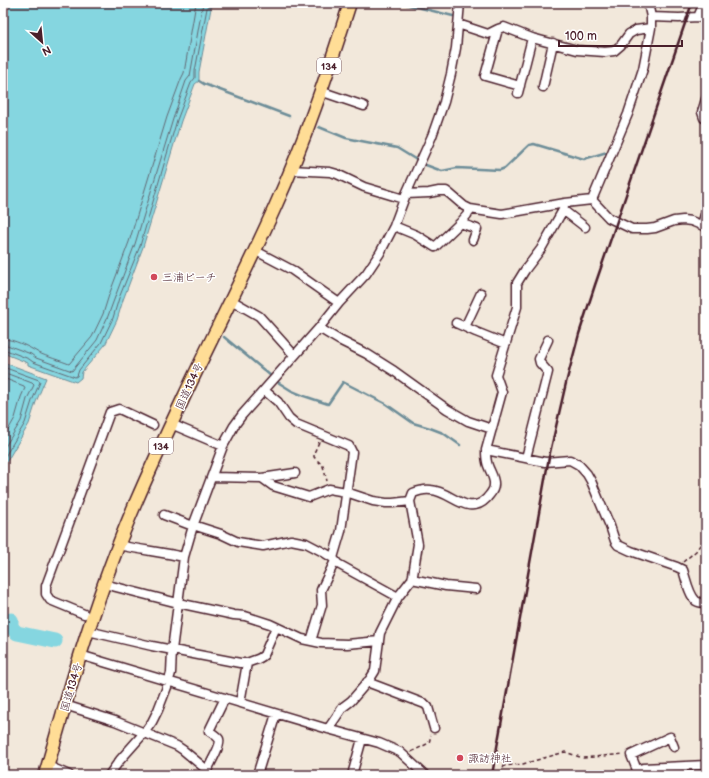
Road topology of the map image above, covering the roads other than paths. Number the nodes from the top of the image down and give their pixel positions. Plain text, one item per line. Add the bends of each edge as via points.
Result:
1 (350, 3) edge
2 (460, 3) edge
3 (648, 3) edge
4 (704, 3) edge
5 (651, 17) junction
6 (702, 18) edge
7 (458, 24) junction
8 (651, 28) junction
9 (498, 29) junction
10 (532, 38) junction
11 (553, 43) junction
12 (543, 87) dead end
13 (320, 91) junction
14 (706, 99) edge
15 (364, 106) dead end
16 (706, 119) edge
17 (290, 170) junction
18 (405, 196) junction
19 (592, 200) junction
20 (564, 206) junction
21 (470, 210) junction
22 (706, 211) edge
23 (460, 223) junction
24 (394, 226) junction
25 (704, 226) edge
26 (585, 227) dead end
27 (473, 240) dead end
28 (254, 250) junction
29 (482, 293) dead end
30 (231, 300) junction
31 (339, 303) junction
32 (456, 323) dead end
33 (465, 327) junction
34 (319, 328) junction
35 (548, 340) dead end
36 (506, 344) junction
37 (294, 355) junction
38 (264, 390) junction
39 (171, 424) junction
40 (153, 425) dead end
41 (492, 429) junction
42 (223, 446) junction
43 (486, 450) junction
44 (526, 458) junction
45 (294, 472) dead end
46 (212, 477) junction
47 (262, 478) junction
48 (346, 492) junction
49 (410, 501) junction
50 (164, 515) dead end
51 (193, 526) junction
52 (118, 545) junction
53 (184, 557) junction
54 (334, 559) junction
55 (412, 579) junction
56 (104, 584) junction
57 (476, 589) dead end
58 (398, 597) junction
59 (178, 603) junction
60 (706, 603) edge
61 (84, 614) dead end
62 (276, 627) junction
63 (88, 631) junction
64 (311, 641) junction
65 (379, 641) junction
66 (172, 650) junction
67 (80, 655) junction
68 (247, 663) junction
69 (169, 682) junction
70 (367, 682) junction
71 (225, 698) junction
72 (240, 703) junction
73 (65, 704) junction
74 (276, 714) junction
75 (434, 728) road end
76 (328, 729) junction
77 (144, 733) junction
78 (362, 739) junction
79 (674, 747) dead end
80 (706, 765) edge
81 (46, 771) edge
82 (636, 772) edge
83 (206, 773) edge
84 (69, 775) edge
85 (109, 775) edge
86 (257, 775) edge
87 (352, 775) edge
88 (424, 775) edge

1 - 13 highway, 国道134号 / 134
2 - 7 street
3 - 5 street
4 - 6 street
5 - 6 street
5 - 8 street
7 - 9 street via 488,34
7 - 18 street via 456,48 444,102
8 - 11 street via 636,30 629,34 614,51 577,50
8 - 19 street via 643,69 628,114
9 - 10 street via 504,26
9 - 10 street via 485,76 519,90
10 - 11 street
11 - 12 street
13 - 15 street
13 - 17 highway, 国道134号 / 134
14 - 16 street via 702,112
17 - 18 street via 330,172 364,187
17 - 28 highway, 国道134号 / 134
18 - 21 street via 446,191
18 - 24 street
19 - 20 street
19 - 25 street via 609,218 632,229 655,228 683,220 691,220
20 - 21 street via 502,214
20 - 26 street
20 - 36 street via 541,249 517,283 517,307
21 - 23 street
22 - 25 street
23 - 24 street via 435,247 416,235
23 - 27 street via 477,229
24 - 31 street via 366,274
28 - 30 highway, 国道134号 / 134
28 - 31 street via 292,270
29 - 33 street
30 - 37 street via 260,316
30 - 39 highway, 国道134号 / 134
31 - 34 street
32 - 33 street
33 - 36 street
34 - 37 street
34 - 41 street via 394,371 447,409 468,421
35 - 44 street via 539,359 548,372
36 - 41 street via 496,375 502,392
37 - 38 street
38 - 42 street via 242,415
38 - 48 street via 296,424 349,446 352,452
39 - 42 street
39 - 52 highway, 国道134号 / 134
40 - 61 street via 119,409 110,412 46,586 46,594 50,600
41 - 43 street
42 - 46 street
43 - 44 street
43 - 49 street via 487,462 495,483 493,490 482,502 474,505 463,504 443,493 431,490 413,493
44 - 60 street via 545,462 570,460 578,464 591,481 618,545 683,570 692,596 696,601
45 - 47 street
46 - 47 street
46 - 51 street
47 - 48 street via 273,486 309,498 329,489
48 - 49 street via 386,503
48 - 54 street
49 - 55 street via 418,544
50 - 51 street
51 - 53 street
51 - 54 street via 238,542 263,546 291,540 306,543
52 - 53 street
52 - 56 highway, 国道134号 / 134
53 - 59 street
54 - 58 street
54 - 64 street via 321,590 322,605
55 - 57 street
55 - 58 street
56 - 59 street
56 - 63 highway, 国道134号 / 134
58 - 65 street via 380,633
59 - 62 street via 234,616 245,616
59 - 66 street
62 - 64 street
62 - 68 street via 264,656
63 - 66 street
63 - 67 highway, 国道134号 / 134
64 - 65 street via 347,644
65 - 70 street via 374,671
66 - 68 street
66 - 69 street
67 - 69 street
67 - 73 highway, 国道134号 / 134
68 - 72 street
69 - 71 street
69 - 77 street via 158,710
70 - 75 street via 425,704
70 - 76 street via 342,707
71 - 72 street
71 - 83 street via 209,730 220,742
72 - 74 street
73 - 77 street
73 - 81 highway, 国道134号 / 134
74 - 76 street
74 - 86 street
76 - 78 street
77 - 83 street via 183,750
77 - 85 street
78 - 87 street
78 - 88 street via 400,752
79 - 82 street via 670,737 631,755
80 - 82 street via 643,768
81 - 84 street

